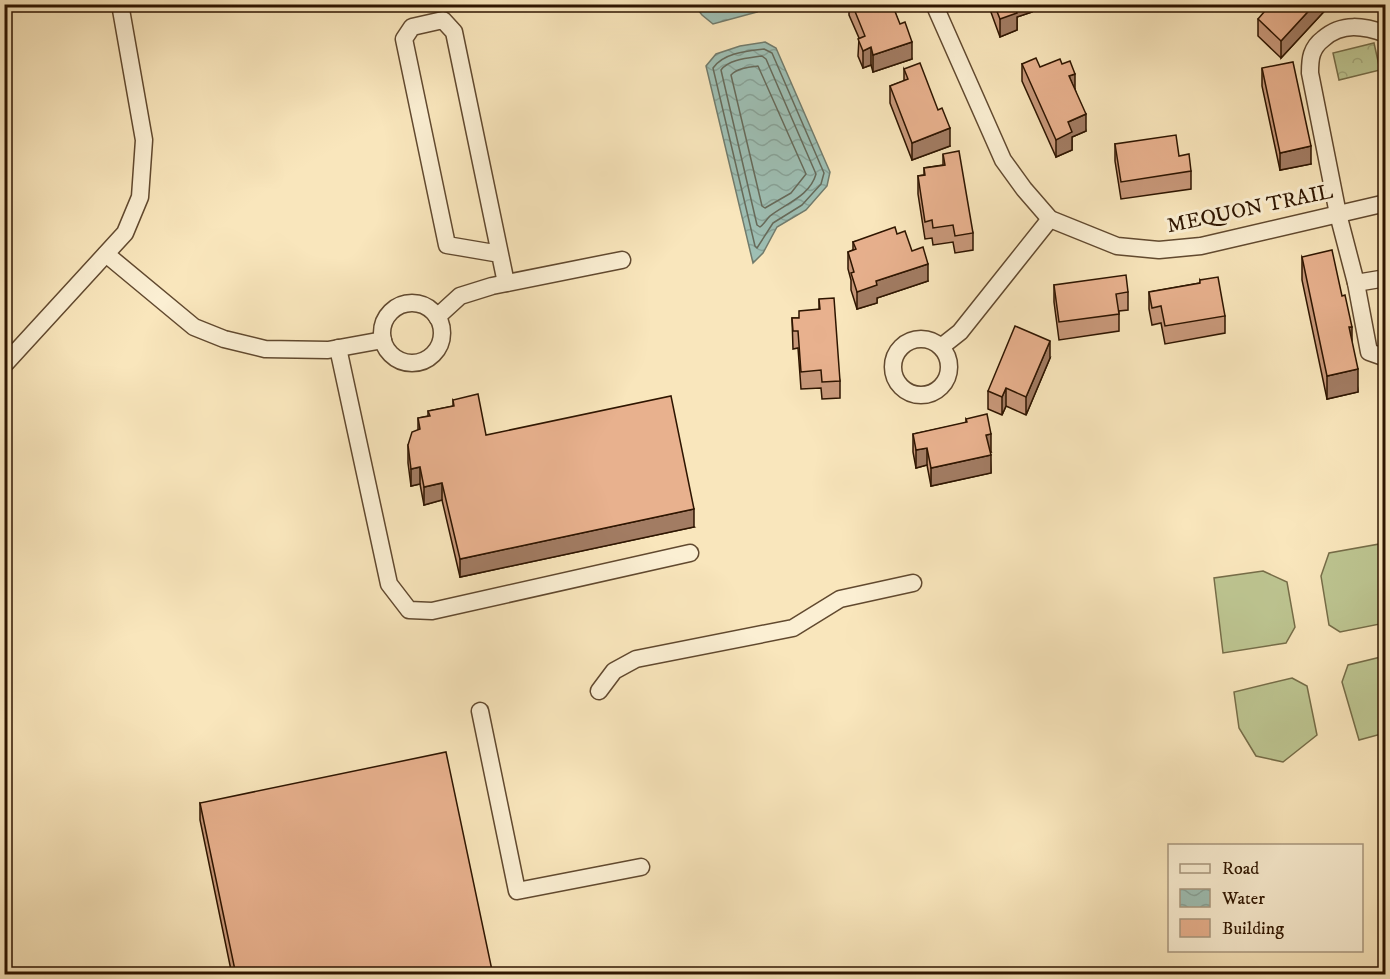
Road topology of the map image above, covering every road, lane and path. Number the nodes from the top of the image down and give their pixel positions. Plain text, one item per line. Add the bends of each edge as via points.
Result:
1 (120, 4) edge
2 (934, 4) edge
3 (1386, 34) edge
4 (1386, 203) edge
5 (1338, 214) junction
6 (1050, 219) junction
7 (106, 254) junction
8 (500, 254) junction
9 (622, 260) dead end
10 (1386, 278) edge
11 (506, 283) junction
12 (1356, 283) junction
13 (437, 317) junction
14 (383, 340) junction
15 (941, 347) dead end
16 (338, 348) junction
17 (1386, 358) edge
18 (4, 365) edge
19 (690, 553) dead end
20 (913, 583) dead end
21 (599, 691) dead end
22 (480, 711) dead end
23 (641, 867) dead end

1 - 7 street via 144,140 140,197 125,232
2 - 6 street, MEQUON TRAIL via 1003,160
3 - 5 street via 1370,28 1345,27 1332,31 1312,53 1310,73
4 - 5 street, MEQUON TRAIL
5 - 6 street, MEQUON TRAIL via 1202,246 1159,250 1117,246
5 - 12 street
6 - 15 street via 960,332
7 - 16 street via 194,327 265,349
7 - 18 street
8 - 8 street via 454,32 443,20 412,27 404,39 447,245
8 - 11 street
9 - 11 street
10 - 12 street
11 - 13 street via 460,296
12 - 17 street via 1369,351
13 - 14 street via 423,305 404,303 388,314
13 - 14 street via 442,337 433,355 424,361 404,362 394,357
14 - 16 street
16 - 19 street via 389,584 410,610 432,610
20 - 21 street via 840,599 793,628 636,658 614,670
22 - 23 street via 517,891

